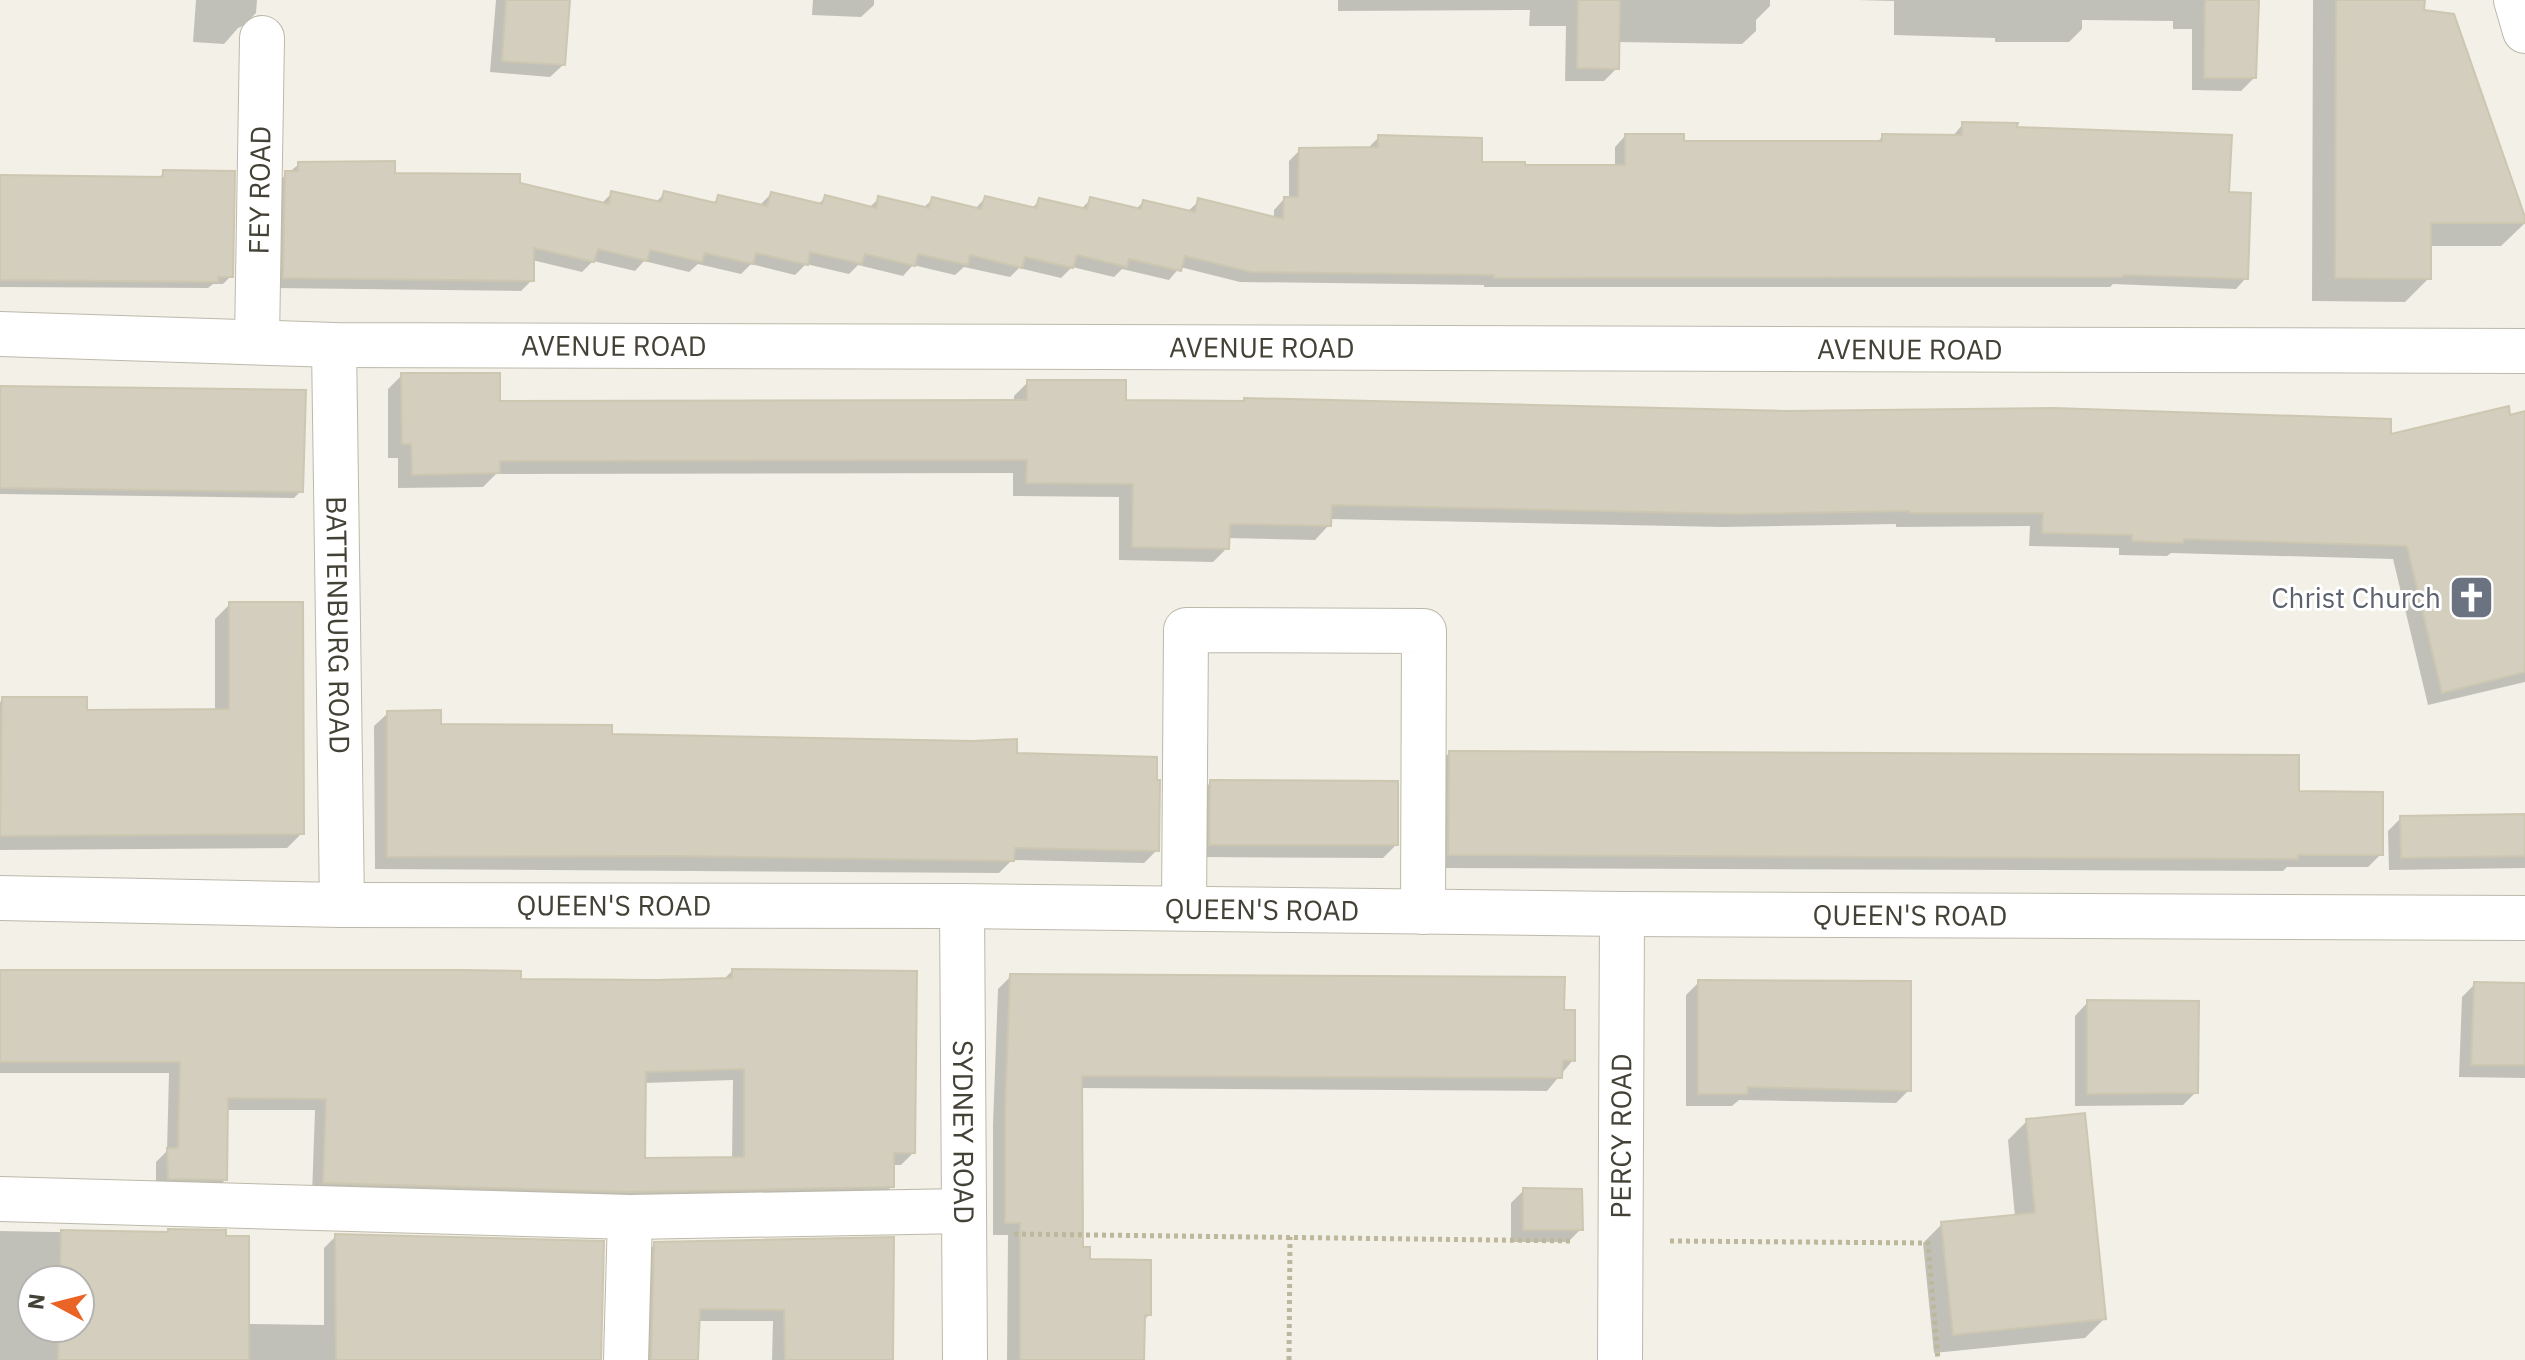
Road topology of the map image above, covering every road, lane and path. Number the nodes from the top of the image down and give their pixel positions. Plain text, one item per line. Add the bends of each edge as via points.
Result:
1 (2516, 0) edge
2 (2525, 31) edge
3 (262, 38) dead end
4 (0, 334) edge
5 (257, 340) junction
6 (334, 345) junction
7 (2525, 351) edge
8 (0, 898) edge
9 (342, 905) junction
10 (962, 906) junction
11 (1184, 908) junction
12 (1423, 912) junction
13 (1622, 914) junction
14 (2525, 918) edge
15 (0, 1199) edge
16 (630, 1217) junction
17 (964, 1222) junction
18 (1290, 1237) junction
19 (1621, 1241) junction
20 (626, 1360) edge
21 (965, 1360) edge
22 (1289, 1360) edge
23 (1620, 1360) edge
24 (1938, 1360) edge

1 - 2 street
3 - 5 street, FEY ROAD
4 - 5 street, AVENUE ROAD
5 - 6 street, AVENUE ROAD
6 - 7 street, AVENUE ROAD
6 - 9 street, BATTENBURG ROAD
8 - 9 street, QUEEN'S ROAD
9 - 10 street, QUEEN'S ROAD
10 - 11 street, QUEEN'S ROAD
10 - 17 street, SYDNEY ROAD
11 - 12 street, QUEEN'S ROAD
11 - 12 street via 1186,630 1424,631
12 - 13 street, QUEEN'S ROAD
13 - 14 street, QUEEN'S ROAD
13 - 19 street, PERCY ROAD
15 - 16 street
16 - 17 street
16 - 20 street
17 - 18 path
17 - 21 street, SYDNEY ROAD
18 - 19 path
18 - 22 path
19 - 23 street, PERCY ROAD
19 - 24 path via 1928,1243

